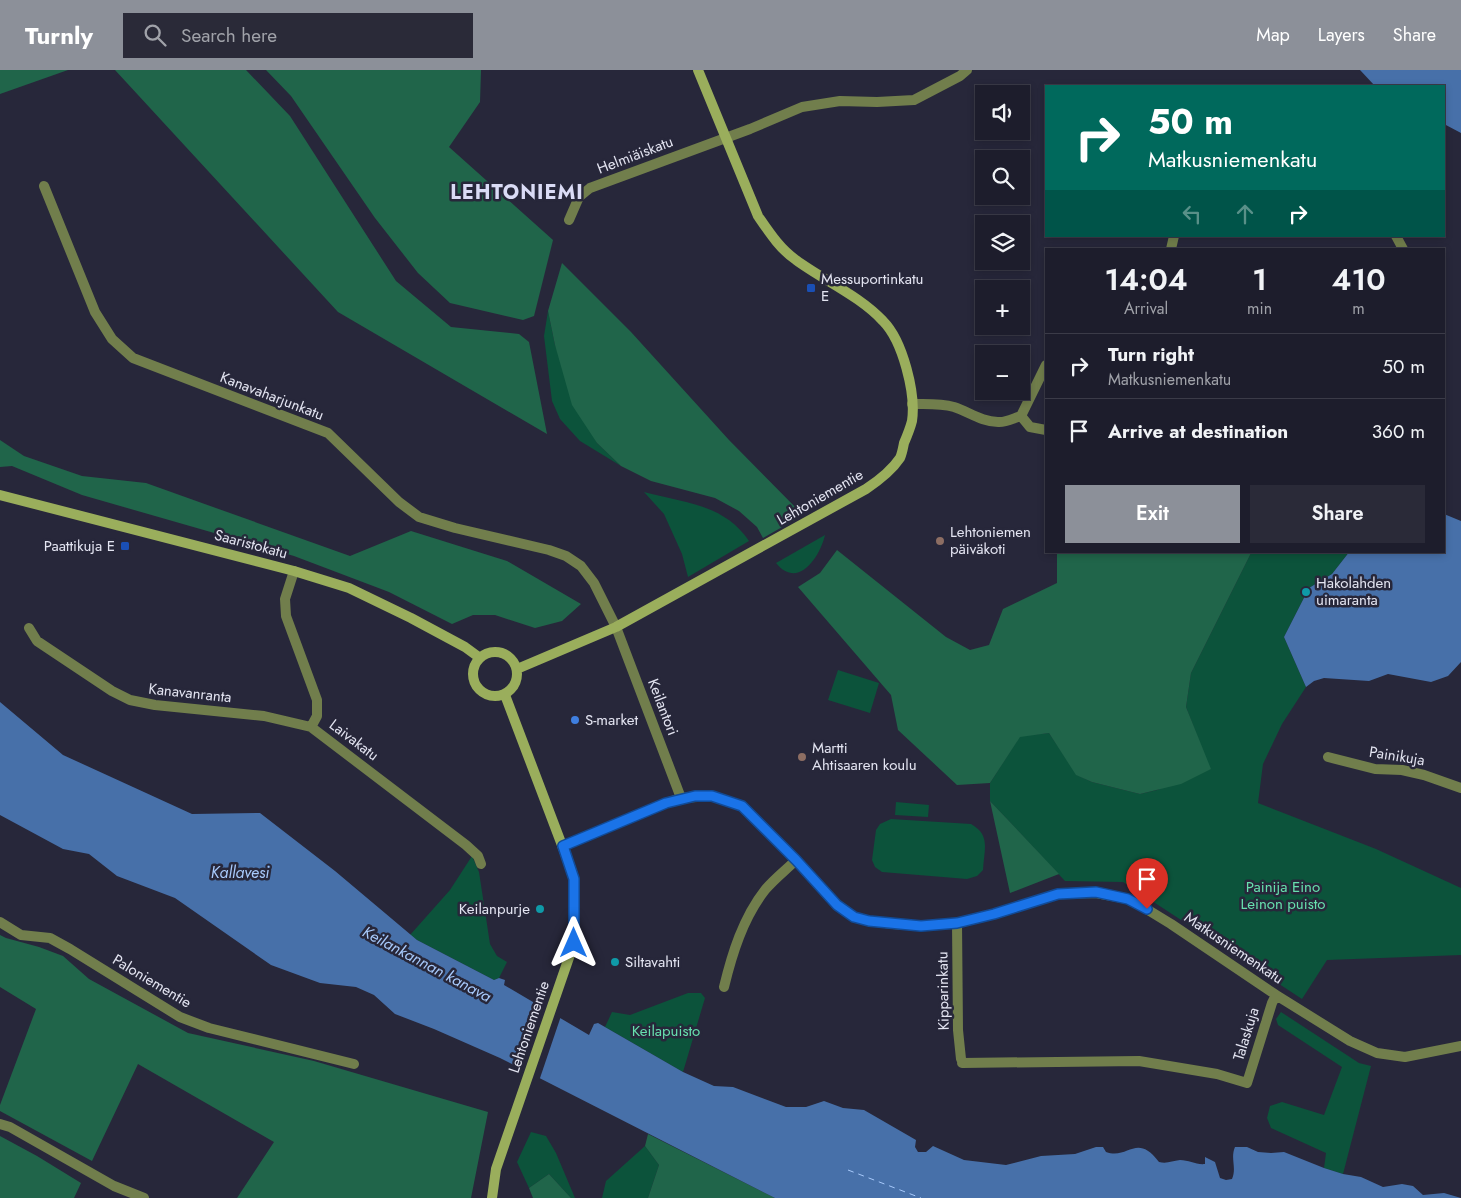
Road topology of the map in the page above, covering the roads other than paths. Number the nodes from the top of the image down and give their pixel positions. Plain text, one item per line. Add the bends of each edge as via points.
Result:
1 (698, 70) edge
2 (967, 70) edge
3 (727, 137) junction
4 (44, 186) dead end
5 (569, 220) dead end
6 (1045, 367) edge
7 (912, 404) junction
8 (1021, 416) junction
9 (1045, 430) edge
10 (0, 495) edge
11 (294, 571) junction
12 (616, 627) junction
13 (29, 628) dead end
14 (480, 658) junction
15 (518, 669) junction
16 (505, 695) junction
17 (311, 727) junction
18 (1328, 757) dead end
19 (1461, 788) edge
20 (680, 798) junction
21 (563, 846) junction
22 (796, 860) junction
23 (481, 864) dead end
24 (0, 922) edge
25 (957, 923) junction
26 (724, 987) dead end
27 (1276, 995) junction
28 (1461, 1046) edge
29 (354, 1064) dead end
30 (1247, 1083) joint
31 (0, 1124) edge
32 (144, 1198) edge
33 (492, 1198) edge

1 - 3 main road, Lehtoniementie
2 - 3 street, Helmiäiskatu via 914,100 840,101 802,108
3 - 5 street, Helmiäiskatu via 590,188 579,197
3 - 7 main road, Lehtoniementie via 758,216 772,236 794,259 870,308 892,332 907,369
4 - 12 street, Kanavaharjunkatu via 95,312 112,339 133,358 328,433 399,502 419,517 566,556 581,566 594,582
6 - 8 street
7 - 8 street via 937,404 999,422
7 - 12 main road, Lehtoniementie via 912,421 900,458 879,480
8 - 9 street via 1030,427
10 - 11 main road, Saaristokatu
11 - 14 main road, Saaristokatu via 349,588 411,618
11 - 17 street, Laivakatu via 285,599 286,616 317,700 317,716
12 - 15 main road, Lehtoniementie
12 - 20 street, Keilantori
13 - 17 street, Kanavanranta via 37,641 130,700 264,716
14 - 15 main road via 499,652 511,658
14 - 16 main road via 474,668 476,687 492,697
15 - 16 main road via 514,687
16 - 21 main road, Lehtoniementie
17 - 23 street, Laivakatu via 466,845 478,856
18 - 19 street, Painikuja via 1375,769 1424,775
20 - 21 street, Matkusniemenkatu
20 - 22 street, Matkusniemenkatu via 712,796 742,806
21 - 33 main road, Lehtoniementie via 574,879 574,943 496,1169
22 - 25 street, Matkusniemenkatu via 837,905 854,917 921,926
22 - 26 street via 766,890 751,912 731,958
24 - 29 street, Paloniementie via 21,935 50,938 180,1018
25 - 27 street, Matkusniemenkatu via 1058,894 1096,892 1128,899
25 - 30 street, Kipparinkatu via 958,1030 962,1061 1139,1061 1217,1074
27 - 28 street, Matkusniemenkatu via 1350,1041 1377,1053 1405,1057
27 - 30 street, Talaskuja
31 - 32 street via 114,1186

